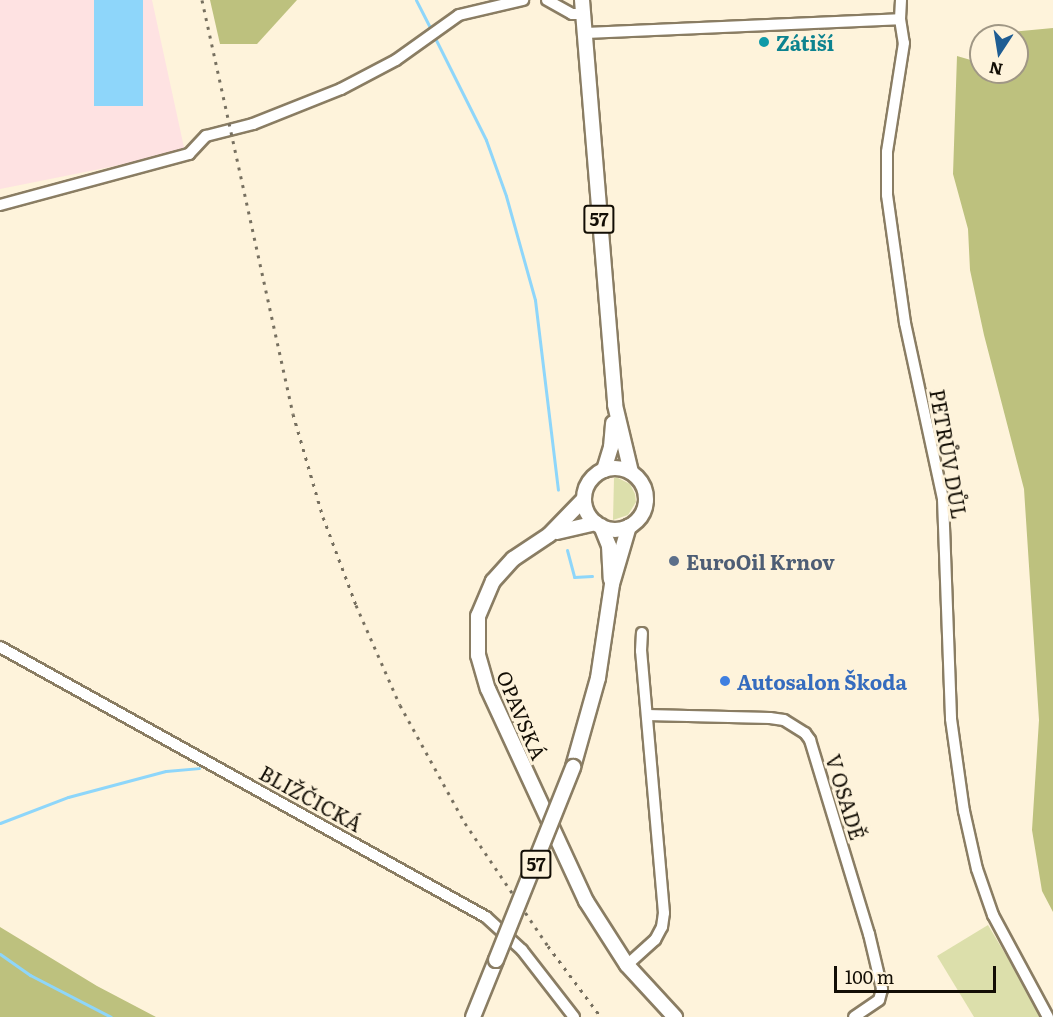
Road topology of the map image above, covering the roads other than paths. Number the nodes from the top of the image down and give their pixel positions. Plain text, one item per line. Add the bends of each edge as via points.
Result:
1 (523, 0) edge
2 (547, 0) edge
3 (901, 0) edge
4 (583, 7) edge
5 (900, 19) junction
6 (585, 33) junction
7 (0, 205) edge
8 (615, 405) junction
9 (604, 470) junction
10 (631, 472) junction
11 (584, 499) junction
12 (599, 525) junction
13 (629, 526) junction
14 (549, 535) junction
15 (612, 584) junction
16 (642, 633) dead end
17 (0, 647) edge
18 (647, 715) junction
19 (627, 965) junction
20 (473, 1017) edge
21 (574, 1017) edge
22 (675, 1017) edge
23 (854, 1017) edge
24 (1048, 1017) edge

1 - 7 street via 459,15 396,60 341,89 253,124 206,136 189,154
2 - 4 street via 572,14
3 - 5 street, PETRŮV DŮL
4 - 6 main road, 57
5 - 6 street
5 - 24 street, PETRŮV DŮL via 904,43 887,152 887,195 905,323 943,499 951,719 964,811 977,869 993,915
6 - 8 main road, 57
8 - 9 main road, 57 via 612,447
8 - 10 main road, 57
9 - 10 main road
9 - 11 main road, 57 via 588,483
10 - 13 main road, 57 via 642,484 645,500 640,516
11 - 12 main road, 57 via 586,510
11 - 14 main road, OPAVSKÁ
12 - 13 main road via 611,529
12 - 14 main road via 572,527
12 - 15 main road, 57 via 609,546
13 - 15 main road, 57
14 - 19 main road, OPAVSKÁ via 513,559 490,586 477,622 478,655 489,689 573,877
15 - 20 main road, 57, bridge via 598,678 573,767
16 - 18 street
17 - 21 street, BLIŽČICKÁ via 486,917 522,950
18 - 19 street via 664,918 652,944
18 - 23 street, V OSADĚ via 770,718 796,725 810,740 882,989 879,1000
19 - 22 main road, OPAVSKÁ

